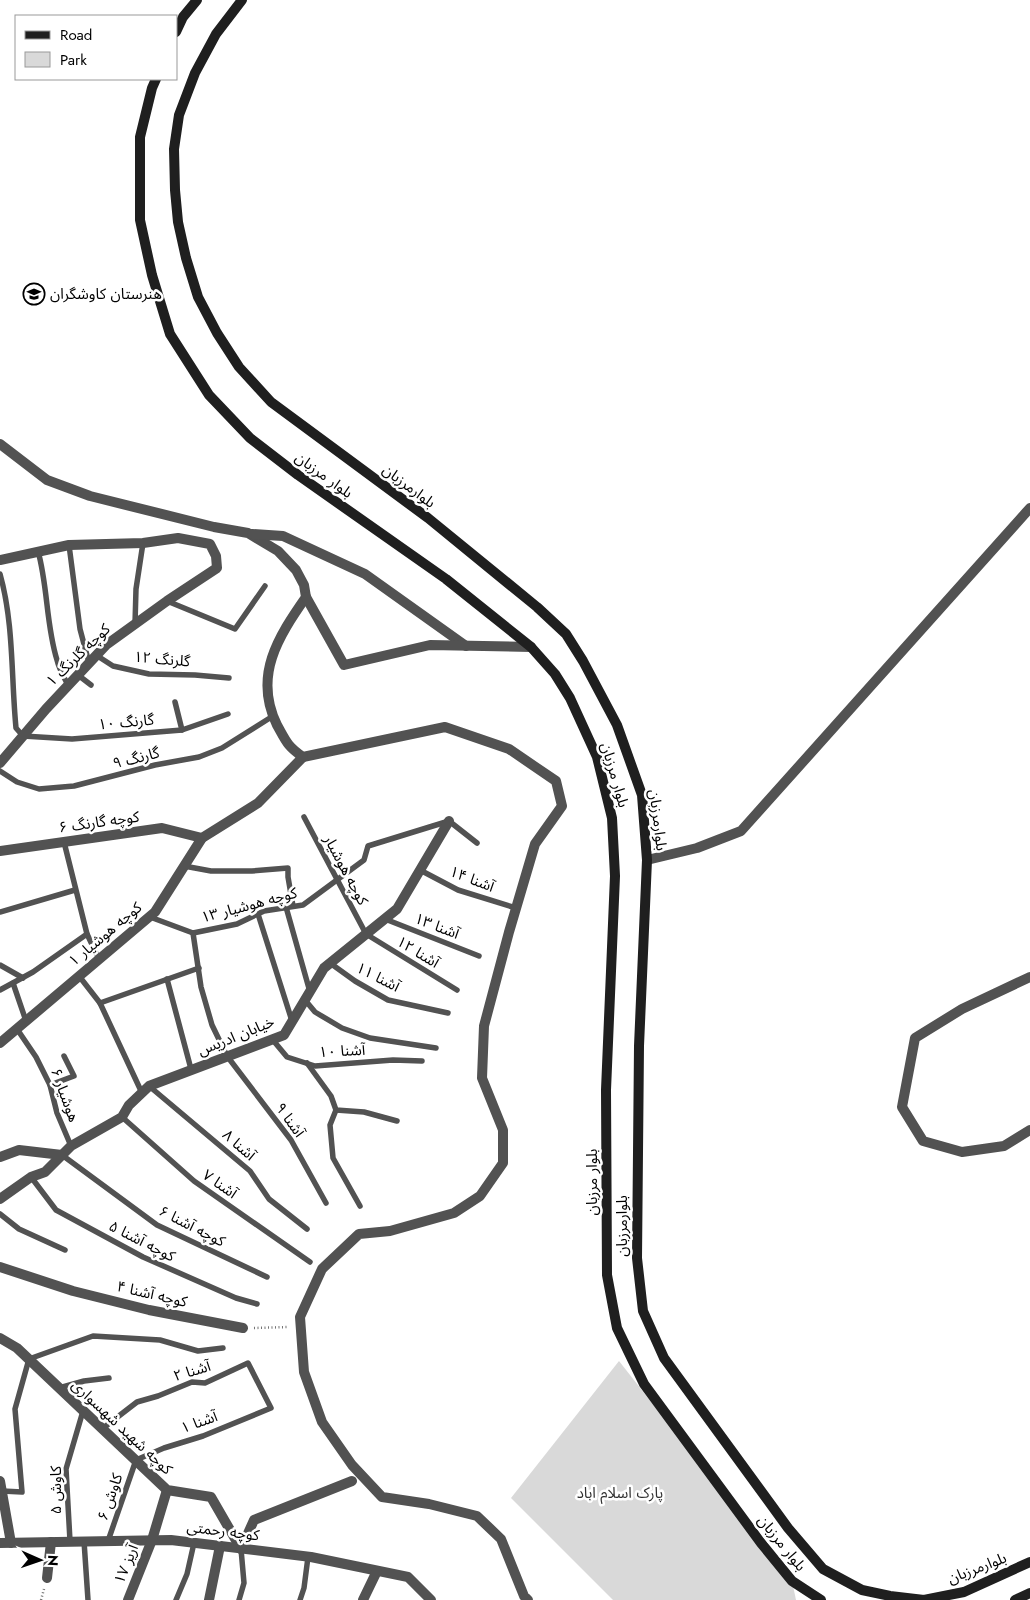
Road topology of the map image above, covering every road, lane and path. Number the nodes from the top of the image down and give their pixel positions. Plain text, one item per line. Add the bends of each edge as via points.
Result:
1 (197, 0) edge
2 (242, 0) edge
3 (178, 28) edge
4 (156, 80) edge
5 (0, 444) edge
6 (1030, 508) edge
7 (248, 533) junction
8 (143, 543) junction
9 (69, 545) junction
10 (38, 551) junction
11 (0, 560) edge
12 (0, 574) edge
13 (265, 586) dead end
14 (306, 597) junction
15 (167, 601) junction
16 (135, 624) junction
17 (467, 646) junction
18 (531, 648) junction
19 (92, 659) junction
20 (78, 675) junction
21 (229, 678) dead end
22 (68, 685) junction
23 (91, 685) dead end
24 (175, 702) dead end
25 (228, 714) dead end
26 (273, 716) junction
27 (182, 730) junction
28 (24, 736) junction
29 (303, 757) junction
30 (0, 763) edge
31 (0, 771) edge
32 (304, 817) dead end
33 (449, 821) junction
34 (202, 838) junction
35 (64, 842) junction
36 (477, 843) dead end
37 (0, 851) edge
38 (647, 860) junction
39 (184, 866) junction
40 (420, 870) junction
41 (337, 880) junction
42 (75, 890) junction
43 (290, 907) junction
44 (516, 908) junction
45 (0, 912) edge
46 (258, 914) junction
47 (150, 917) junction
48 (385, 919) junction
49 (193, 933) junction
50 (87, 934) junction
51 (366, 934) junction
52 (479, 956) dead end
53 (99, 959) junction
54 (330, 964) junction
55 (0, 965) edge
56 (198, 968) junction
57 (79, 976) junction
58 (1030, 977) edge
59 (23, 978) junction
60 (166, 979) junction
61 (13, 983) junction
62 (0, 990) edge
63 (457, 990) dead end
64 (307, 996) junction
65 (100, 1004) junction
66 (448, 1013) dead end
67 (26, 1021) junction
68 (292, 1022) junction
69 (17, 1028) junction
70 (272, 1039) junction
71 (0, 1043) edge
72 (436, 1048) dead end
73 (64, 1056) dead end
74 (227, 1056) junction
75 (422, 1061) dead end
76 (307, 1063) junction
77 (191, 1069) junction
78 (50, 1085) junction
79 (145, 1090) junction
80 (336, 1110) junction
81 (122, 1117) junction
82 (397, 1121) dead end
83 (1030, 1130) edge
84 (71, 1146) junction
85 (62, 1155) junction
86 (0, 1157) edge
87 (32, 1177) junction
88 (0, 1199) edge
89 (326, 1204) dead end
90 (360, 1206) dead end
91 (0, 1214) edge
92 (307, 1229) dead end
93 (66, 1250) dead end
94 (310, 1262) dead end
95 (0, 1267) edge
96 (267, 1277) dead end
97 (258, 1304) dead end
98 (243, 1328) joint
99 (300, 1328) junction
100 (0, 1338) edge
101 (223, 1348) dead end
102 (29, 1359) junction
103 (109, 1378) dead end
104 (59, 1388) junction
105 (272, 1408) joint
106 (83, 1411) junction
107 (102, 1429) junction
108 (136, 1460) junction
109 (352, 1481) dead end
110 (1, 1486) edge
111 (167, 1490) junction
112 (152, 1540) junction
113 (84, 1541) junction
114 (108, 1541) junction
115 (51, 1542) junction
116 (70, 1542) junction
117 (5, 1543) edge
118 (194, 1543) junction
119 (220, 1546) junction
120 (241, 1548) junction
121 (308, 1557) junction
122 (1030, 1562) edge
123 (377, 1571) junction
124 (47, 1578) dead end
125 (1030, 1593) edge
126 (88, 1600) edge
127 (128, 1600) edge
128 (176, 1600) edge
129 (210, 1600) edge
130 (239, 1600) edge
131 (300, 1600) edge
132 (363, 1600) edge
133 (431, 1600) edge
134 (528, 1600) edge
135 (821, 1600) edge
136 (1015, 1600) edge

1 - 3 main road
2 - 38 main road, بلوارمرزبان via 216,34 196,73 179,115 174,148 178,222 198,297 239,367 271,402 428,518 566,634 617,725 642,795
4 - 18 main road, بلوار مرزبان via 140,138 140,220 170,334 209,395 250,438 446,579
5 - 7 street via 47,480 90,496
6 - 38 street via 741,831 697,848
7 - 14 street via 278,551 296,570
7 - 17 street via 283,536 365,574
8 - 9 street
8 - 15 street, کوچه گلرنگ ۱ via 178,538 210,544 216,556 217,568
8 - 16 lane
9 - 10 street
9 - 19 lane via 80,629
10 - 11 street
10 - 22 lane via 57,660
12 - 28 lane via 8,614 16,728
13 - 15 lane via 235,629
14 - 17 street via 344,665 430,645
14 - 26 street via 284,630 267,673 268,702
15 - 16 street, کوچه گلرنگ ۱
16 - 19 street, کوچه گلرنگ ۱
17 - 18 street
18 - 135 main road, بلوار مرزبان via 555,674 570,698 597,757 612,818 615,876 606,1090 607,1275 617,1328 644,1384 761,1543 792,1581
19 - 20 street, کوچه گلرنگ ۱
19 - 21 lane, گلرنگ ۱۲ via 149,674
20 - 22 street, کوچه گلرنگ ۱
20 - 23 lane
22 - 28 street, کوچه گلرنگ ۱
24 - 27 lane
25 - 27 lane, گارنگ ۱۰
26 - 29 street via 288,747
26 - 31 lane, گارنگ ۹ via 222,748 198,757 74,786 40,789 17,782
27 - 28 lane, گارنگ ۱۰ via 72,739
28 - 30 street, کوچه گلرنگ ۱
29 - 34 street, کوچه هوشیار ۱ via 258,803
29 - 44 street via 445,727 509,749 556,781 562,806 535,844
32 - 41 lane, کوچه هوشیار
33 - 36 lane
33 - 40 street, خیابان ادریس
33 - 41 lane, کوچه هوشیار ۱۳ via 368,846 364,860
34 - 35 street, کوچه گارنگ ۶ via 162,828
34 - 39 street, کوچه هوشیار ۱
35 - 37 street, کوچه گارنگ ۶
35 - 42 lane
38 - 122 main road, بلوارمرزبان via 639,1046 636,1258 643,1311 664,1358 788,1528 823,1569 862,1590 924,1600 964,1592
39 - 43 lane via 211,872 288,868
39 - 47 street, کوچه هوشیار ۱
40 - 44 lane, آشنا ۱۴ via 458,890
40 - 48 street, خیابان ادریس via 397,909
41 - 43 lane, کوچه هوشیار ۱۳ via 303,905
41 - 51 lane, کوچه هوشیار
42 - 45 lane
42 - 50 lane
43 - 46 lane, کوچه هوشیار ۱۳
43 - 64 lane
44 - 99 street via 484,1026 482,1078 503,1130 503,1163 480,1196 454,1213 390,1231 359,1234 322,1269 300,1317
46 - 49 lane, کوچه هوشیار ۱۳ via 237,924
46 - 68 lane
47 - 49 lane, کوچه هوشیار ۱۳
47 - 53 street, کوچه هوشیار ۱
48 - 51 street, خیابان ادریس
48 - 52 lane, آشنا ۱۳
49 - 56 lane, آشنا ۹
50 - 53 lane
50 - 59 lane
51 - 54 street, خیابان ادریس
51 - 63 lane, آشنا ۱۲
53 - 57 street, کوچه هوشیار ۱
54 - 64 street, خیابان ادریس via 324,968
54 - 66 lane, آشنا ۱۱ via 388,1000
55 - 59 lane
56 - 60 lane
56 - 74 lane, آشنا ۹ via 212,1026
57 - 65 lane
57 - 67 street, کوچه هوشیار ۱
58 - 83 street via 962,1009 915,1038 902,1107 923,1141 962,1152 1004,1146
59 - 61 lane
60 - 65 lane
60 - 77 lane
61 - 62 lane
61 - 67 lane
64 - 68 street, خیابان ادریس
64 - 72 lane, آشنا ۱۰ via 315,1012 342,1028 370,1038
65 - 79 lane
67 - 69 street, کوچه هوشیار ۱
68 - 70 street, خیابان ادریس via 284,1035
69 - 71 street, کوچه هوشیار ۱
69 - 78 lane, هوشیار ۶
70 - 74 street, خیابان ادریس
70 - 76 lane, آشنا ۱۰ via 287,1056
73 - 78 lane via 74,1076
74 - 77 street, خیابان ادریس
74 - 89 lane, آشنا ۹ via 291,1140
75 - 76 lane, آشنا ۱۰ via 316,1066
76 - 80 lane via 331,1096
77 - 79 street, خیابان ادریس
78 - 84 lane, هوشیار ۶
79 - 81 street, خیابان ادریس
79 - 92 lane, آشنا ۸ via 250,1171 269,1199
80 - 82 lane via 364,1112
80 - 90 lane via 330,1125 332,1158
81 - 84 street, خیابان ادریس
81 - 94 lane, آشنا ۷ via 194,1181
84 - 85 street, خیابان ادریس
85 - 86 street via 19,1150
85 - 87 street, خیابان ادریس via 45,1172
85 - 96 lane, کوچه آشنا ۶ via 157,1225
87 - 88 street, خیابان ادریس
87 - 97 lane, کوچه آشنا ۵ via 56,1210 143,1257 236,1298
91 - 93 lane via 19,1230
95 - 98 street, کوچه آشنا ۴ via 139,1308
98 - 99 path
99 - 134 street via 304,1372 322,1422 352,1465 382,1497 477,1516 501,1539
100 - 102 street, کوچه شهید شهسواری
101 - 102 lane via 198,1352 160,1340 93,1336
102 - 104 street, کوچه شهید شهسواری
102 - 110 lane via 15,1409 22,1492
103 - 104 lane
104 - 106 street, کوچه شهید شهسواری
105 - 107 lane, آشنا ۲ via 248,1363 205,1383 192,1382 138,1402
105 - 108 lane, آشنا ۱
106 - 107 street, کوچه شهید شهسواری
106 - 116 lane, کاوش ۵ via 66,1469
107 - 108 street, کوچه شهید شهسواری
108 - 111 street, کوچه شهید شهسواری
108 - 114 lane, کاوش ۶
109 - 120 street via 254,1520
110 - 117 street
111 - 112 street, آریز ۱۷
111 - 120 street, کوچه شهید شهسواری via 212,1498
112 - 114 street, کوچه رحمتی
112 - 118 street, کوچه رحمتی
112 - 127 street, آریز ۱۷
113 - 114 street, کوچه رحمتی
113 - 116 street, کوچه رحمتی
113 - 126 lane
115 - 116 street, کوچه رحمتی
115 - 117 street, کوچه رحمتی
115 - 124 street
118 - 119 street, کوچه رحمتی
118 - 128 lane via 187,1574
119 - 120 street, کوچه رحمتی
119 - 129 street
120 - 121 street, کوچه رحمتی
120 - 130 lane via 244,1583
121 - 123 street, کوچه رحمتی
121 - 131 lane
123 - 132 street
123 - 133 street, کوچه رحمتی via 408,1577
125 - 136 main road

